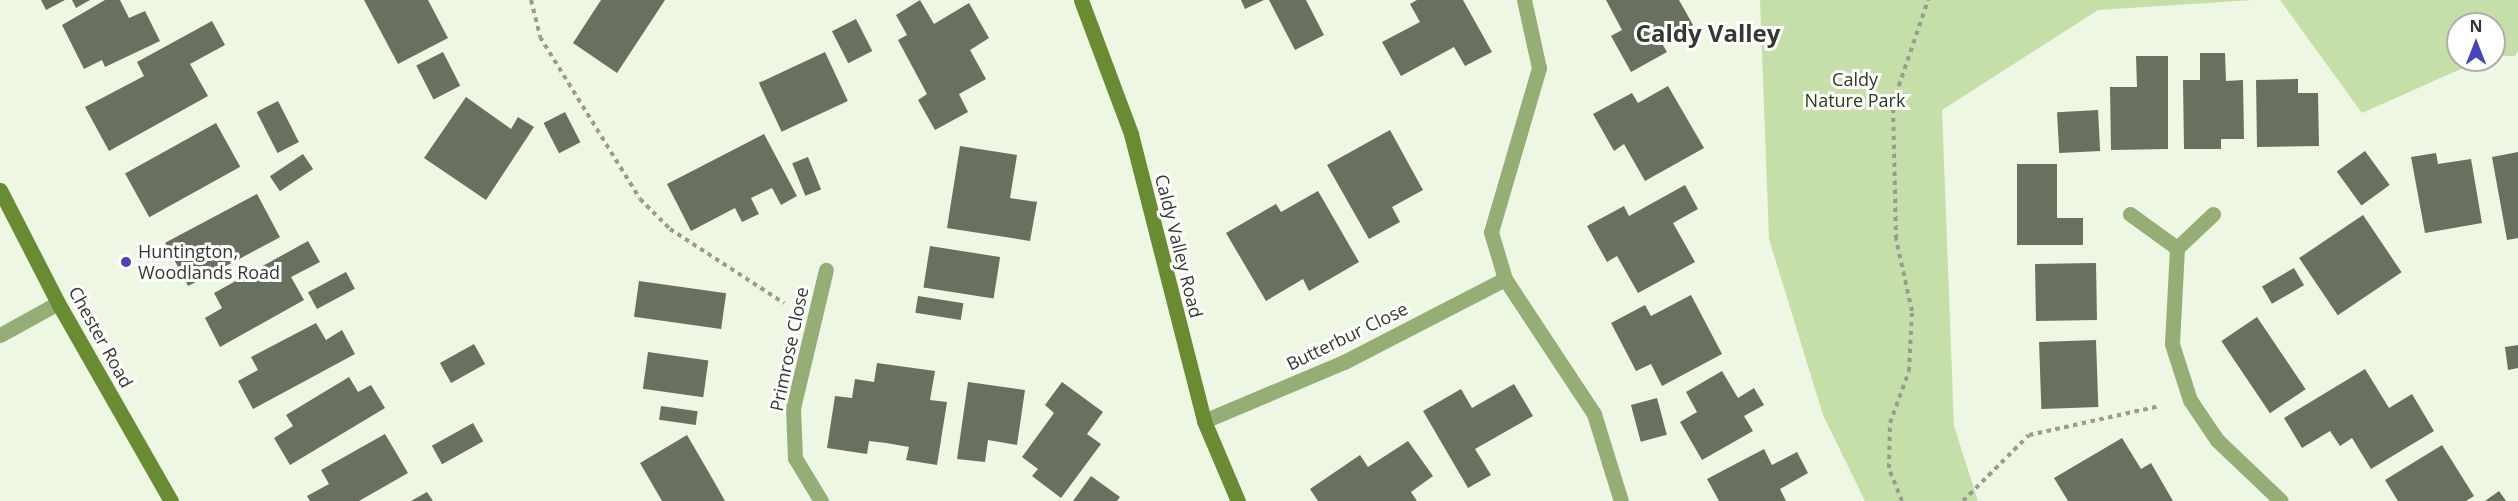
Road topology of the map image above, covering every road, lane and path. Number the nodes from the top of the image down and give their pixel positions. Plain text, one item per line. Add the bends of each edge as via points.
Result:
1 (531, 0) edge
2 (1081, 0) edge
3 (1524, 0) edge
4 (1928, 0) edge
5 (0, 190) edge
6 (2130, 214) dead end
7 (2213, 214) dead end
8 (2177, 248) junction
9 (826, 270) dead end
10 (1505, 279) junction
11 (58, 303) junction
12 (814, 322) junction
13 (0, 335) edge
14 (2190, 400) junction
15 (1204, 422) junction
16 (171, 501) edge
17 (821, 501) edge
18 (1238, 501) edge
19 (1622, 501) edge
20 (1902, 501) edge
21 (1963, 501) edge
22 (2281, 501) edge

1 - 12 path via 540,37 640,199 670,229
2 - 15 street, Caldy Valley Road via 1131,134
3 - 10 street via 1539,68 1491,232
4 - 20 path via 1893,103 1896,239 1912,311 1909,370 1890,423 1889,468
5 - 11 street, Chester Road
6 - 8 street
7 - 8 street
8 - 14 street via 2172,344
9 - 12 street, Primrose Close
10 - 15 street, Butterbur Close via 1344,362
10 - 19 street via 1594,414
11 - 13 street
11 - 16 street, Chester Road
12 - 17 street, Primrose Close via 793,408 795,458
14 - 21 path via 2029,435
14 - 22 street via 2217,440
15 - 18 street, Caldy Valley Road

